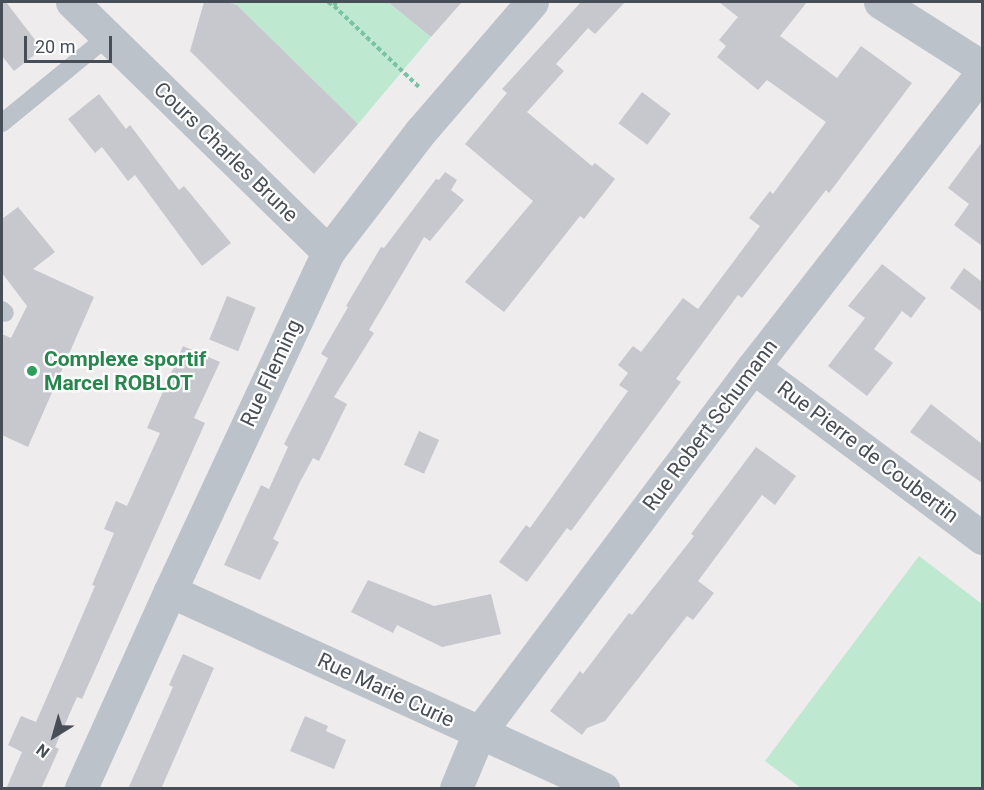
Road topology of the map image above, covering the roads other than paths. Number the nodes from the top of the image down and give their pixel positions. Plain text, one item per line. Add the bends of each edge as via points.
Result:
1 (72, 2) edge
2 (532, 2) edge
3 (880, 2) edge
4 (107, 37) junction
5 (982, 67) edge
6 (982, 72) edge
7 (2, 123) edge
8 (328, 252) junction
9 (753, 367) junction
10 (982, 538) edge
11 (170, 591) junction
12 (479, 733) junction
13 (81, 789) edge
14 (456, 789) edge
15 (603, 789) edge

1 - 4 street, Cours Charles Brune
2 - 8 street, Rue Fleming via 441,108
3 - 5 street
4 - 7 lane
4 - 8 street, Cours Charles Brune
6 - 9 street, Rue Robert Schumann
8 - 11 street, Rue Fleming
9 - 10 street, Rue Pierre de Coubertin
9 - 12 street, Rue Robert Schumann
11 - 12 street, Rue Marie Curie
11 - 13 street, Rue Fleming
12 - 14 street, Rue Robert Schumann
12 - 15 street, Rue Marie Curie

